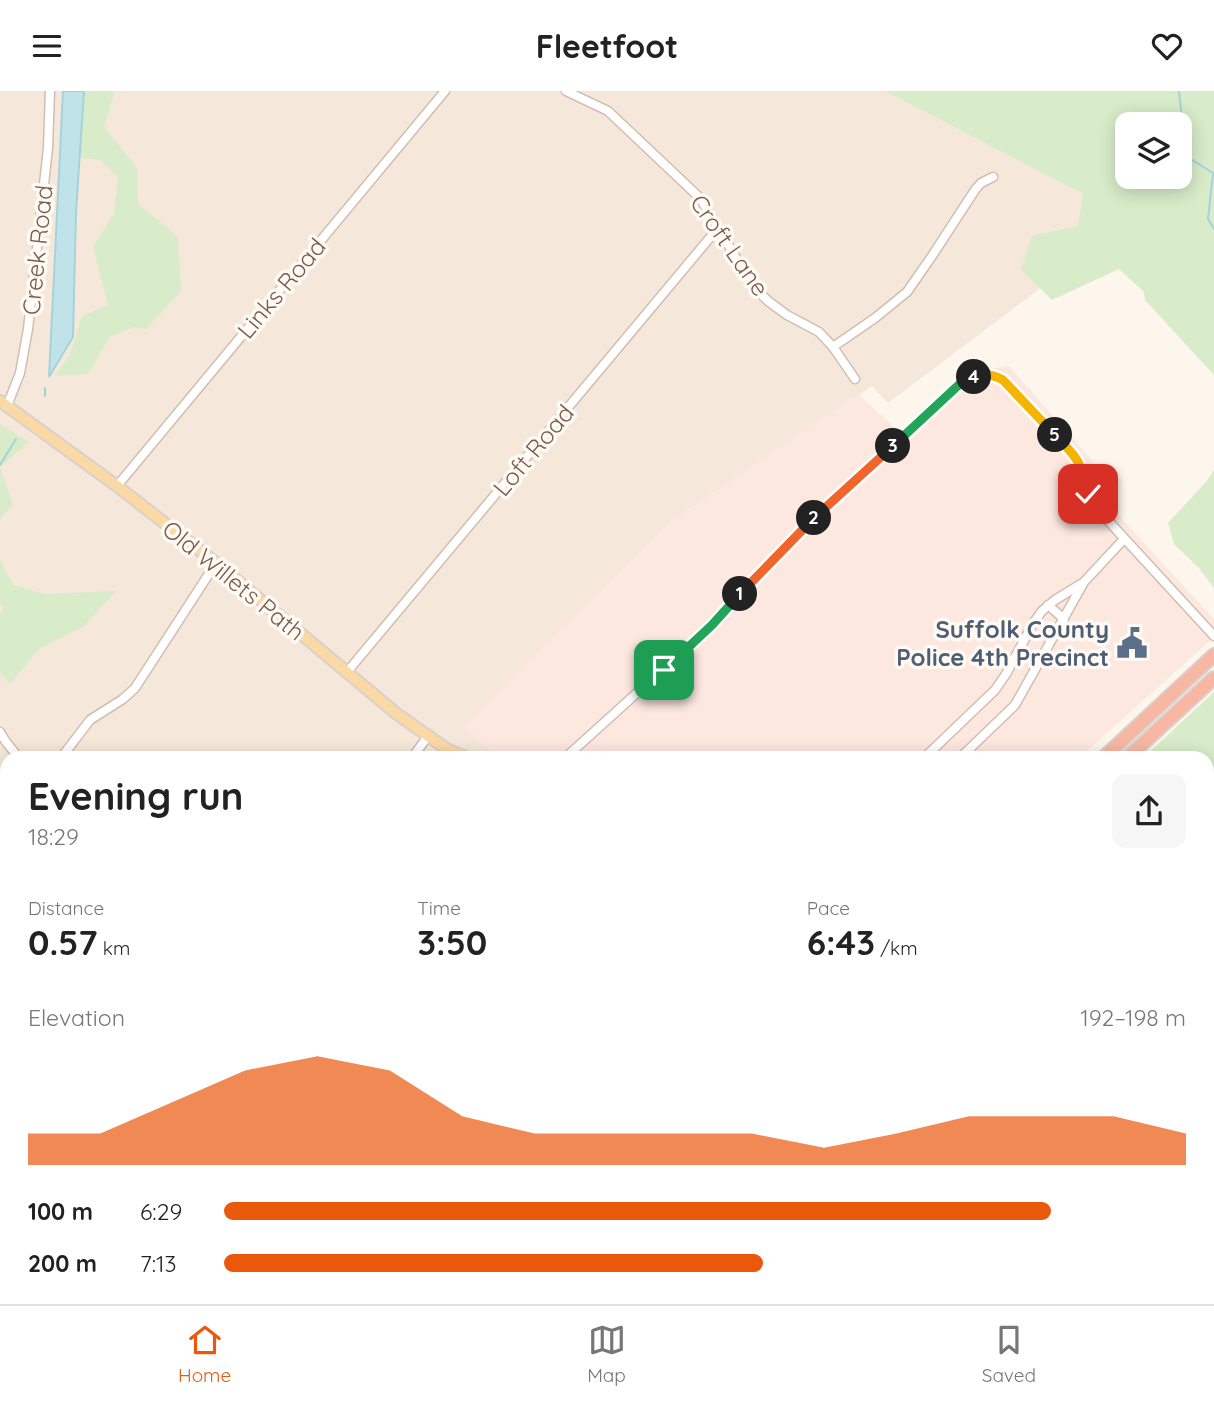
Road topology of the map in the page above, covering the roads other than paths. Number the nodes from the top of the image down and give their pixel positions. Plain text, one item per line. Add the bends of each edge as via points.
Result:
1 (50, 91) edge
2 (446, 91) edge
3 (566, 91) edge
4 (993, 177) dead end
5 (718, 228) junction
6 (833, 347) junction
7 (855, 379) dead end
8 (4, 404) edge
9 (117, 486) junction
10 (1124, 539) junction
11 (216, 563) junction
12 (1084, 582) junction
13 (1048, 605) junction
14 (1064, 619) junction
15 (1214, 636) edge
16 (1214, 655) edge
17 (348, 671) junction
18 (1214, 678) edge
19 (0, 732) edge
20 (428, 736) junction
21 (13, 751) edge
22 (66, 751) edge
23 (417, 751) edge
24 (450, 751) edge
25 (573, 751) edge
26 (930, 751) edge
27 (967, 751) edge
28 (1111, 751) edge
29 (1136, 751) edge

1 - 8 street, Creek Road via 28,329 20,373
2 - 9 street, Links Road
3 - 5 street, Croft Lane via 608,111 700,198
4 - 6 street via 975,190 907,292
5 - 6 street, Croft Lane via 768,301
5 - 17 street, Loft Road
6 - 7 street, Croft Lane
8 - 9 main road, Old Willets Path
9 - 11 main road, Old Willets Path
10 - 12 street
10 - 15 street
10 - 25 street via 1092,502 1076,457 1003,380 979,375 964,380 819,513 712,625
11 - 17 main road, Old Willets Path
11 - 22 street via 135,688 90,720
12 - 13 street
12 - 14 street
13 - 14 street
13 - 26 street via 995,690
14 - 27 street via 1015,705
16 - 28 highway
17 - 20 main road, Old Willets Path
18 - 29 highway
19 - 21 street
20 - 23 street
20 - 24 main road, Old Willets Path

